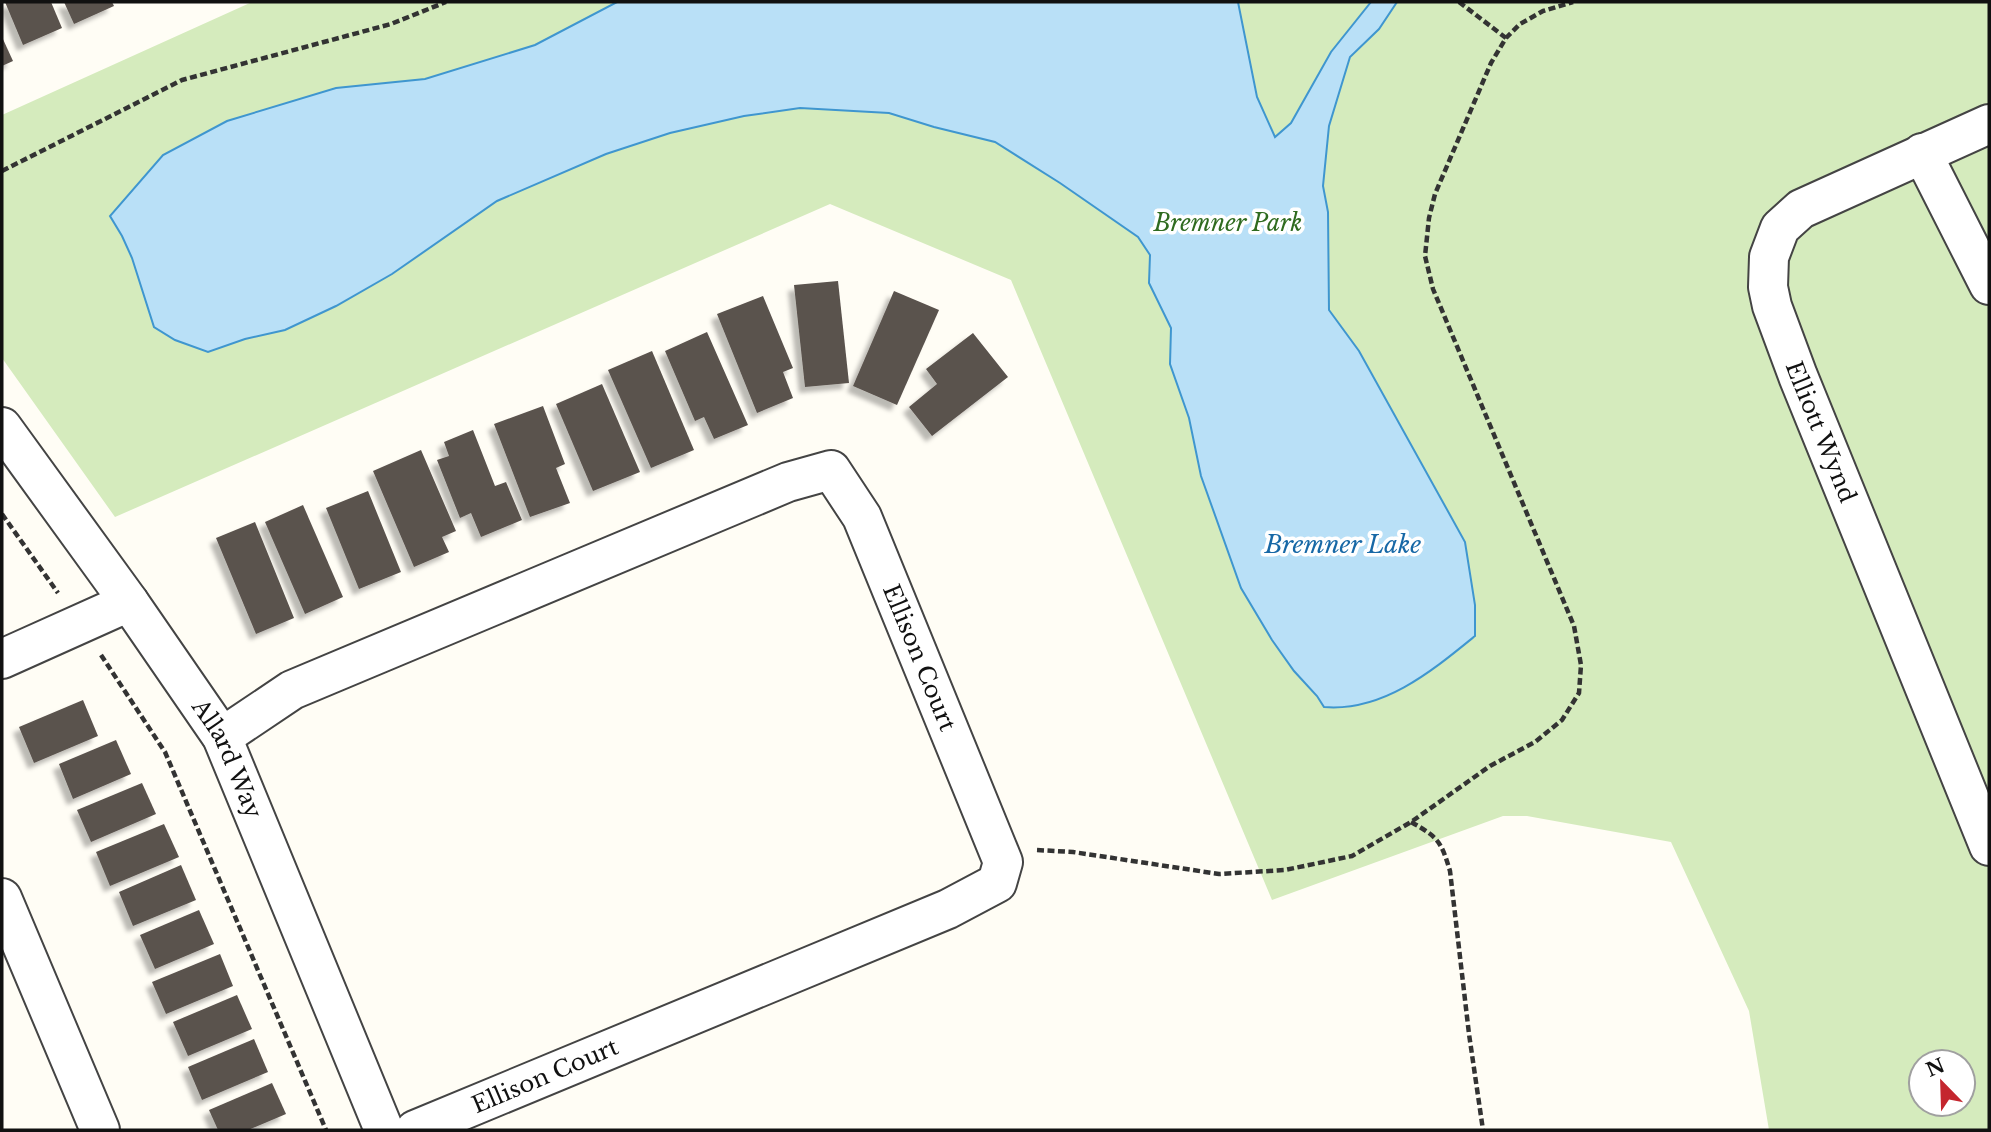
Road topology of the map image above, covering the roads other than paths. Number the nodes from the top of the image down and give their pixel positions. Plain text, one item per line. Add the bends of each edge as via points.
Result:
1 (1989, 124) edge
2 (1922, 153) junction
3 (1989, 285) edge
4 (2, 426) edge
5 (129, 602) junction
6 (2, 659) edge
7 (222, 737) junction
8 (1989, 846) edge
9 (2, 898) edge
10 (100, 1130) edge
11 (384, 1130) edge
12 (415, 1130) edge

1 - 2 street, Elliott Wynd
2 - 3 street
2 - 8 street, Elliott Wynd via 1801,209 1780,228 1769,257 1768,287 1798,376
4 - 5 street, Allard Way
5 - 6 street
5 - 7 street, Allard Way
7 - 11 street, Allard Way
7 - 12 street, Ellison Court via 292,690 788,482 831,470 863,517 1003,862 997,883 948,909
9 - 10 street

